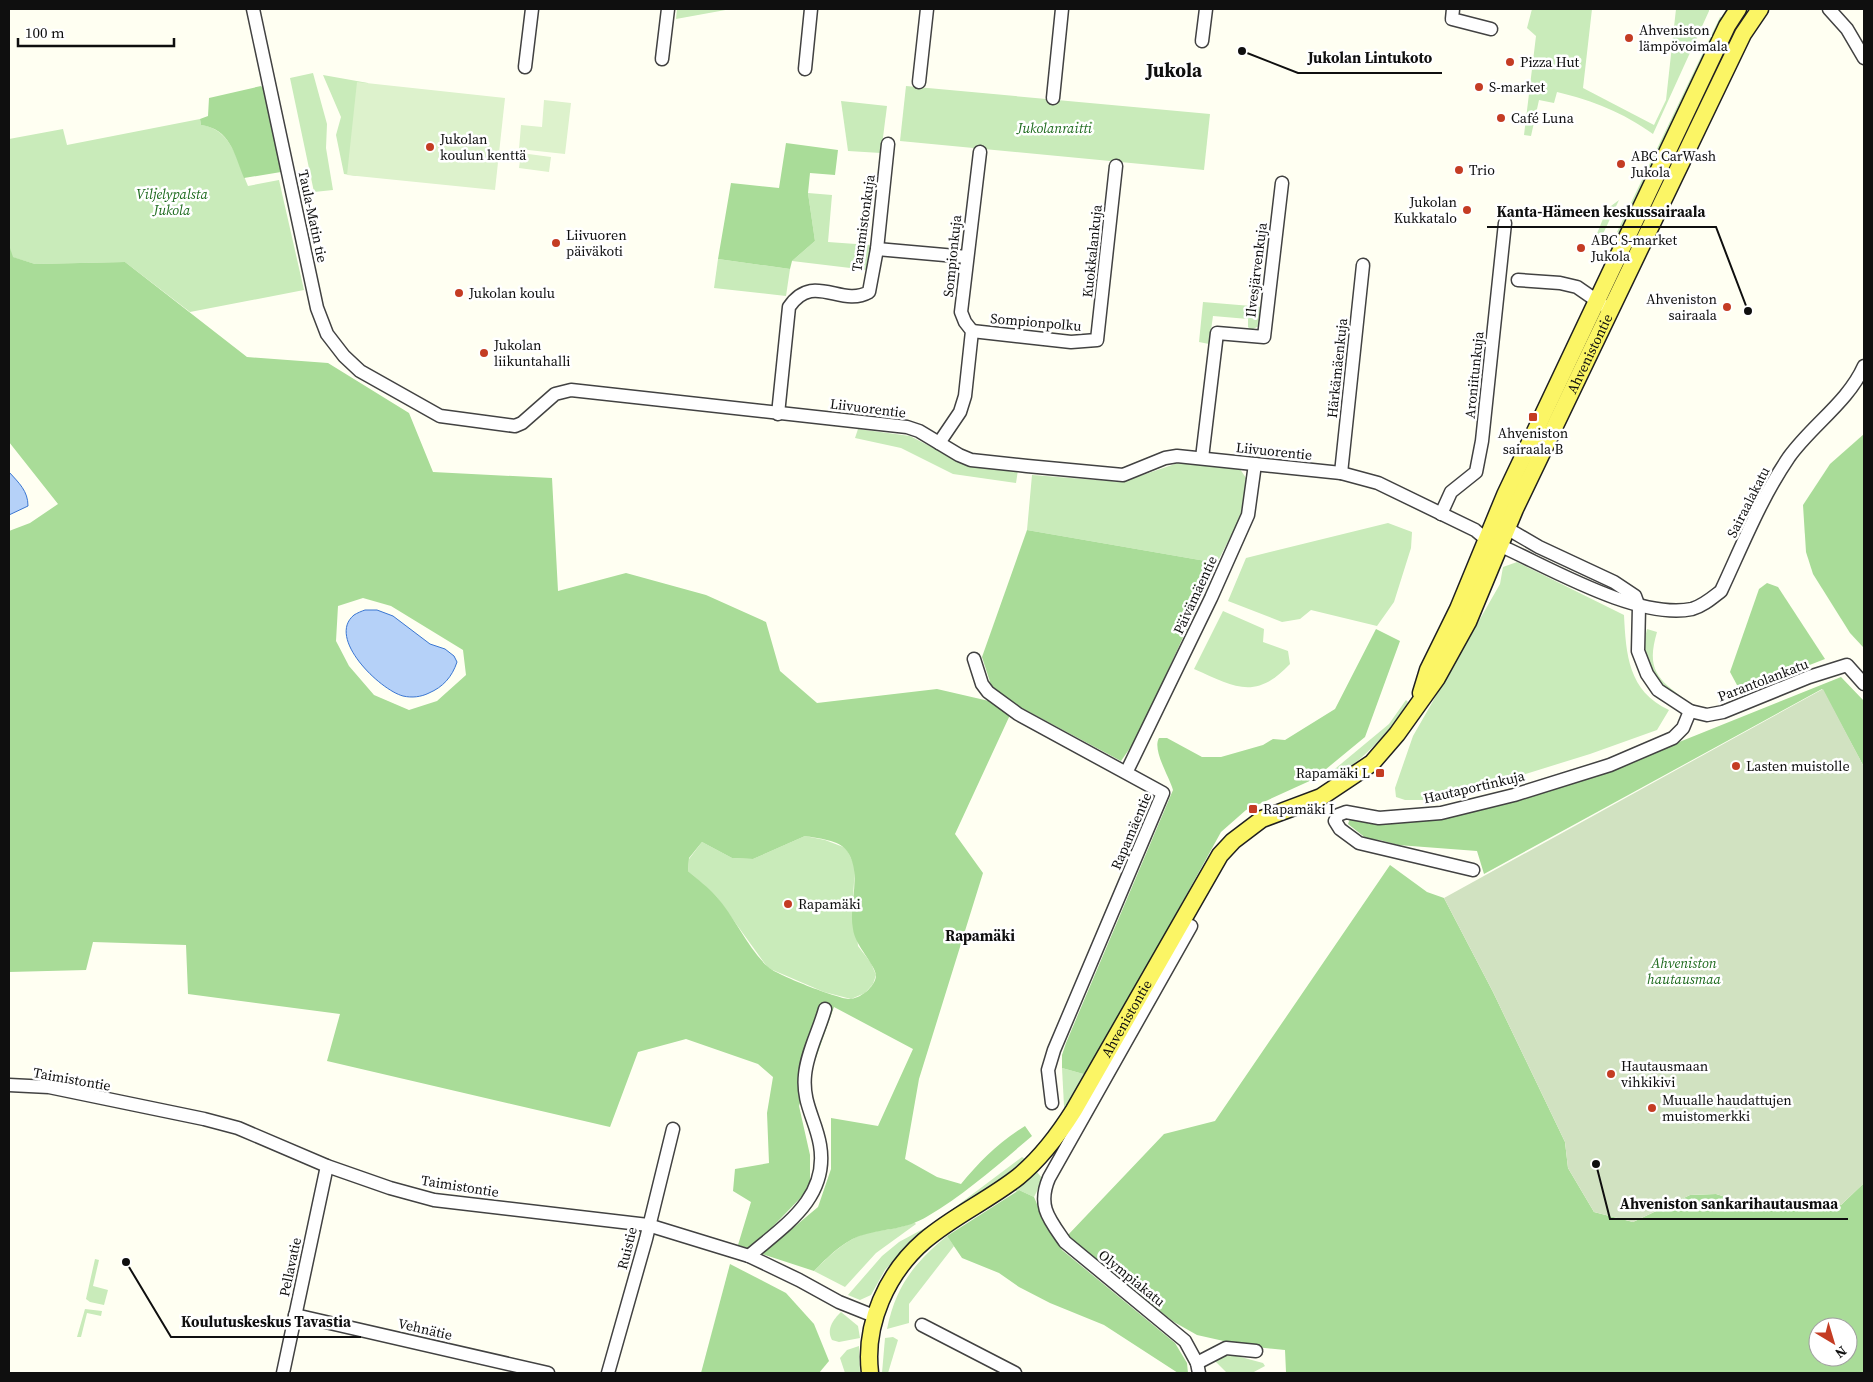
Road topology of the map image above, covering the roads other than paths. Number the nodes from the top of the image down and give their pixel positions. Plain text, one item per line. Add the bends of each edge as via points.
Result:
1 (253, 9) edge
2 (532, 9) edge
3 (668, 9) edge
4 (811, 9) edge
5 (927, 9) edge
6 (1062, 9) edge
7 (1206, 9) edge
8 (1453, 9) edge
9 (1738, 9) edge
10 (1760, 9) edge
11 (1829, 9) edge
12 (1491, 29) dead end
13 (1202, 41) dead end
14 (1864, 58) edge
15 (662, 59) dead end
16 (525, 67) dead end
17 (806, 69) dead end
18 (919, 82) dead end
19 (1053, 98) dead end
20 (888, 144) dead end
21 (980, 152) dead end
22 (1116, 166) dead end
23 (1282, 182) dead end
24 (1505, 223) dead end
25 (877, 248) junction
26 (967, 257) junction
27 (1363, 265) dead end
28 (1518, 280) dead end
29 (1597, 302) junction
30 (1612, 309) junction
31 (972, 331) junction
32 (1097, 340) joint
33 (1864, 366) edge
34 (401, 394) joint
35 (778, 414) junction
36 (939, 443) junction
37 (1202, 458) junction
38 (1255, 464) junction
39 (1341, 473) junction
40 (1441, 514) junction
41 (1501, 526) junction
42 (1488, 539) junction
43 (1639, 607) junction
44 (974, 659) dead end
45 (1864, 684) edge
46 (1690, 711) junction
47 (1127, 771) junction
48 (1473, 870) dead end
49 (1191, 926) dead end
50 (824, 1009) dead end
51 (9, 1085) edge
52 (1052, 1103) dead end
53 (673, 1129) dead end
54 (327, 1166) junction
55 (648, 1225) junction
56 (749, 1256) junction
57 (295, 1316) junction
58 (874, 1316) junction
59 (922, 1325) dead end
60 (1256, 1351) dead end
61 (1198, 1368) edge
62 (870, 1369) edge
63 (282, 1373) edge
64 (548, 1373) edge
65 (608, 1373) edge
66 (1015, 1373) edge

1 - 34 street, Taula-Matin tie via 327,334 360,371
2 - 16 street
3 - 15 street
4 - 17 street
5 - 18 street
6 - 19 street
7 - 13 street
8 - 12 street via 1452,19
9 - 29 main road, Ahvenistontie via 1727,26
10 - 30 main road, Ahvenistontie via 1743,34
11 - 14 street via 1847,29
20 - 25 street, Tammistonkuja
21 - 26 street, Sompionkuja
22 - 32 street, Kuokkalankuja
23 - 37 street, Ilvesjärvenkuja via 1264,337 1217,333
24 - 40 street, Aroniitunkuja via 1476,472 1451,492
25 - 26 street
25 - 35 street, Tammistonkuja via 869,292 861,296 809,290 797,296 790,307
26 - 31 street, Sompionkuja via 962,312
27 - 39 street, Härkämäenkuja
28 - 29 street via 1578,287
29 - 30 street
29 - 41 main road, Ahvenistontie
30 - 41 main road, Ahvenistontie
31 - 32 street, Sompionpolku via 1071,342
31 - 36 street, Sompionkuja via 965,396 960,412
33 - 43 street, Sairaalakatu via 1856,384 1810,432 1776,477 1720,591 1708,602 1691,609
34 - 35 street, Liivuorentie via 440,416 514,426 522,423 555,394 570,390
35 - 36 street, Liivuorentie via 907,427
36 - 37 street, Liivuorentie via 970,460 1117,475 1171,456
37 - 38 street, Liivuorentie
38 - 39 street, Liivuorentie
38 - 47 street, Päivämäentie via 1248,515
39 - 40 street, Liivuorentie via 1378,483
40 - 42 street, Liivuorentie
41 - 42 main road, Ahvenistontie
41 - 43 street via 1624,588 1635,596
42 - 43 street, Sairaalakatu
42 - 58 main road, Ahvenistontie via 1468,622 1437,678 1397,734 1372,763 1321,797 1262,820 1220,855 1052,1143 1019,1176 924,1242 893,1277
43 - 46 street via 1638,652 1647,674 1658,690
44 - 47 street, Rapamäentie via 988,692 1018,714
45 - 46 street, Parantolankatu via 1847,666 1809,677 1723,712 1707,715
46 - 48 street, Hautaportinkuja via 1683,728 1673,738 1610,765 1523,793 1441,812 1378,818 1346,812 1336,818 1340,828 1359,843
47 - 52 street, Rapamäentie via 1163,793 1054,1050 1048,1070
49 - 61 street, Olympiakatu via 1043,1193 1051,1223 1065,1242 1184,1341
50 - 56 street via 805,1075 807,1107 820,1144 822,1174 812,1197
51 - 54 street, Taimistontie via 49,1087 204,1118 238,1128
53 - 55 street, Ruistie
54 - 55 street, Taimistontie via 434,1200
54 - 57 street, Pellavatie
55 - 56 street, Taimistontie
55 - 65 street, Ruistie
56 - 58 street, Taimistontie
57 - 63 street, Pellavatie
57 - 64 street, Vehnätie
58 - 62 main road, Ahvenistontie
59 - 66 street
60 - 61 street via 1226,1348

